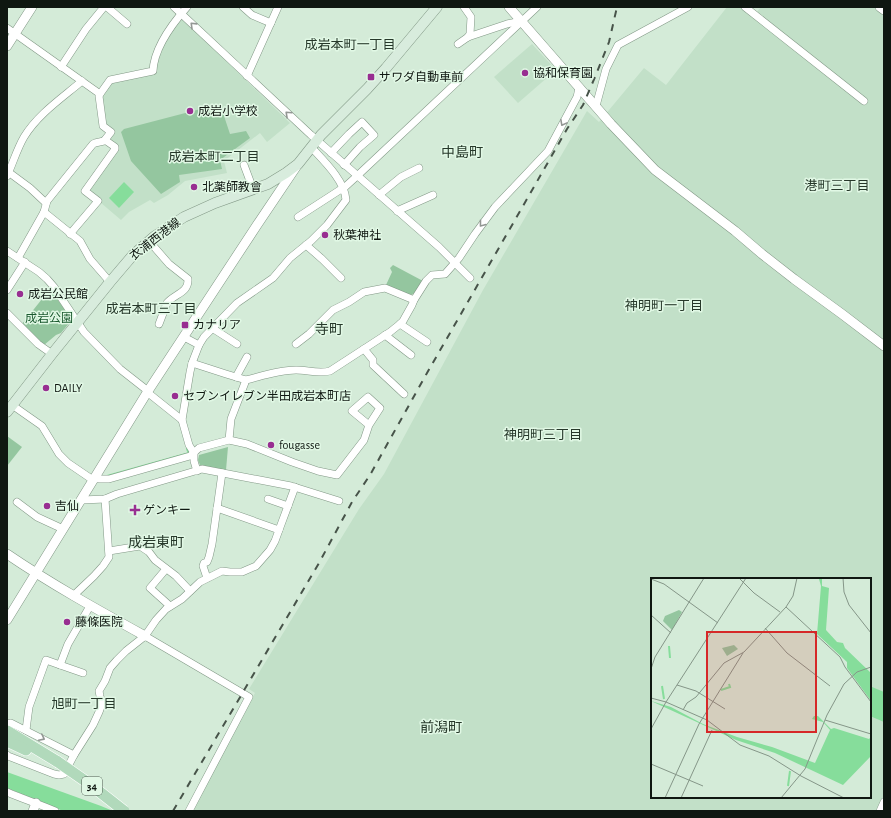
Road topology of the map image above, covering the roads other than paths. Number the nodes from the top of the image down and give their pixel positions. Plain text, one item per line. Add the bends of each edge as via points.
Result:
1 (32, 7) edge
2 (104, 7) edge
3 (108, 7) edge
4 (174, 7) edge
5 (187, 7) edge
6 (243, 7) edge
7 (278, 7) edge
8 (437, 7) edge
9 (464, 7) edge
10 (509, 7) edge
11 (745, 7) edge
12 (880, 7) edge
13 (535, 8) edge
14 (686, 8) edge
15 (884, 10) edge
16 (181, 14) junction
17 (521, 21) junction
18 (271, 23) junction
19 (127, 24) dead end
20 (7, 28) edge
21 (15, 34) junction
22 (468, 36) junction
23 (458, 44) dead end
24 (7, 46) edge
25 (61, 67) junction
26 (247, 76) junction
27 (82, 81) junction
28 (579, 88) junction
29 (100, 94) junction
30 (864, 101) dead end
31 (596, 106) junction
32 (105, 140) junction
33 (314, 143) junction
34 (331, 154) junction
35 (298, 164) junction
36 (244, 165) dead end
37 (344, 165) junction
38 (419, 168) dead end
39 (8, 173) edge
40 (357, 176) junction
41 (274, 180) junction
42 (282, 188) junction
43 (343, 188) junction
44 (253, 189) junction
45 (433, 194) dead end
46 (379, 195) junction
47 (46, 203) junction
48 (397, 211) junction
49 (44, 212) junction
50 (298, 218) dead end
51 (70, 234) junction
52 (149, 241) junction
53 (306, 245) junction
54 (7, 251) edge
55 (18, 258) junction
56 (24, 262) junction
57 (455, 262) junction
58 (341, 278) dead end
59 (470, 278) dead end
60 (110, 282) junction
61 (7, 290) edge
62 (414, 300) junction
63 (7, 313) edge
64 (78, 322) junction
65 (159, 324) dead end
66 (400, 324) junction
67 (212, 328) junction
68 (385, 335) junction
69 (184, 336) junction
70 (427, 342) dead end
71 (237, 344) dead end
72 (296, 344) dead end
73 (198, 345) junction
74 (884, 346) edge
75 (364, 349) junction
76 (52, 354) junction
77 (411, 355) dead end
78 (247, 357) dead end
79 (192, 363) junction
80 (236, 377) junction
81 (246, 380) junction
82 (148, 392) junction
83 (404, 394) dead end
84 (9, 408) edge
85 (182, 420) junction
86 (369, 425) dead end
87 (229, 440) junction
88 (194, 453) junction
89 (197, 471) junction
90 (222, 473) junction
91 (95, 479) junction
92 (295, 487) junction
93 (105, 498) junction
94 (268, 499) dead end
95 (82, 500) junction
96 (340, 501) dead end
97 (17, 502) dead end
98 (288, 506) junction
99 (217, 508) junction
100 (63, 529) junction
101 (279, 530) junction
102 (109, 551) junction
103 (7, 554) edge
104 (166, 569) junction
105 (36, 574) junction
106 (207, 578) junction
107 (190, 591) junction
108 (73, 596) junction
109 (90, 606) junction
110 (170, 606) junction
111 (7, 620) edge
112 (145, 636) junction
113 (60, 665) junction
114 (83, 673) dead end
115 (7, 724) edge
116 (26, 730) junction
117 (7, 740) edge
118 (7, 755) edge
119 (74, 755) junction
120 (58, 764) junction
121 (7, 792) edge
122 (884, 802) edge
123 (34, 807) edge
124 (55, 811) edge
125 (118, 811) edge
126 (124, 811) edge
127 (189, 811) edge
128 (880, 811) edge

1 - 21 street
2 - 25 street
3 - 19 street
4 - 16 street
5 - 16 street
6 - 18 street via 252,15
7 - 18 street
8 - 33 main road, 衣浦西港線 via 367,90
9 - 22 street via 471,17
10 - 17 street
11 - 30 street
12 - 15 street
13 - 17 street
14 - 31 street via 618,45 606,70
26 -> 16 street
16 - 29 street via 157,51 153,71 110,80
17 - 22 street
17 - 28 street
17 - 40 street
18 - 26 street
20 - 21 street
21 - 24 street
21 - 25 street
22 - 23 street
25 - 27 street
33 -> 26 street
27 - 29 street
27 - 39 street via 36,120 21,142
28 - 31 street
28 -> 57 street via 577,97 548,152 495,207
29 - 32 street via 103,126 111,132
31 - 74 street via 655,170
32 - 47 street via 93,144
32 - 51 street via 115,149 85,191 98,201
33 - 34 street
33 - 35 main road, 衣浦西港線
33 - 43 street
34 - 37 street
34 - 37 street via 362,122 374,135
35 - 41 main road, 衣浦西港線
35 - 42 street
36 - 44 street
37 - 40 street
38 - 46 street via 401,177
39 - 47 street
40 - 43 street
40 - 46 street
41 - 42 street via 282,183
41 - 44 main road, 衣浦西港線
42 - 69 street
43 - 50 street
43 - 53 street via 346,200 327,226
44 - 52 main road, 衣浦西港線 via 184,217
45 - 48 street
46 - 48 street
47 - 49 street
48 - 57 street
49 - 51 street
49 - 55 street
51 - 60 street via 80,241 90,259
52 - 60 main road, 衣浦西港線
52 - 65 street via 169,264 188,279 186,288 167,303
53 - 58 street
53 - 67 street via 290,258 273,278 237,303
54 - 55 street
55 - 56 street
56 - 61 street
56 - 64 street via 47,279
57 - 59 street
57 - 62 street via 445,274 432,275
60 - 64 main road, 衣浦西港線
62 - 66 street
62 - 72 street via 385,288 364,292 333,310
63 - 76 street via 38,344
64 - 76 main road, 衣浦西港線
64 - 82 street via 84,332 120,369
66 - 68 street
66 - 70 street
67 - 71 street
67 - 73 street
68 - 75 street
68 - 77 street
69 - 73 street
69 - 82 street
73 - 79 street
75 - 81 street via 325,373 284,371
75 - 83 street via 374,365
76 - 84 main road, 衣浦西港線
78 - 80 street
79 - 80 street
79 - 85 street
80 - 81 street
81 - 87 street via 231,419
82 - 85 street
82 - 91 street
84 - 91 street via 42,426 63,459
85 - 88 street
86 - 87 street via 364,440 337,475 318,471 247,444
87 - 88 street via 198,448
88 - 89 street
88 - 91 street via 108,479
89 - 90 street
89 - 93 street
90 - 92 street
90 - 99 street
91 - 95 street
92 - 96 street
92 - 98 street
93 - 95 street
93 - 102 street
94 - 98 street
95 - 100 street
97 - 100 street via 37,517
98 - 101 street
99 - 101 street
99 - 106 street via 209,558 203,566
100 - 105 street
101 - 106 street via 270,550 256,566 242,572 222,571
102 - 104 street via 140,546
102 - 108 street via 109,557 103,566
103 - 105 street
104 - 107 street
104 - 110 street via 150,588
105 - 108 street
105 - 111 street
106 - 107 street
107 - 110 street
108 - 109 street
109 - 112 street
109 - 113 street via 68,644
110 - 112 street
112 - 119 street via 110,668 99,691 102,704 99,712
112 - 127 street via 249,697
113 - 114 street
113 - 116 street via 46,660 29,707
115 - 116 street via 11,723
116 -> 119 street
117 - 120 main road, 34
118 - 119 street via 60,775 64,774
120 - 125 main road, 34
120 - 126 main road, 34, bridge via 91,785
121 - 123 street
122 - 128 street
123 - 124 street

